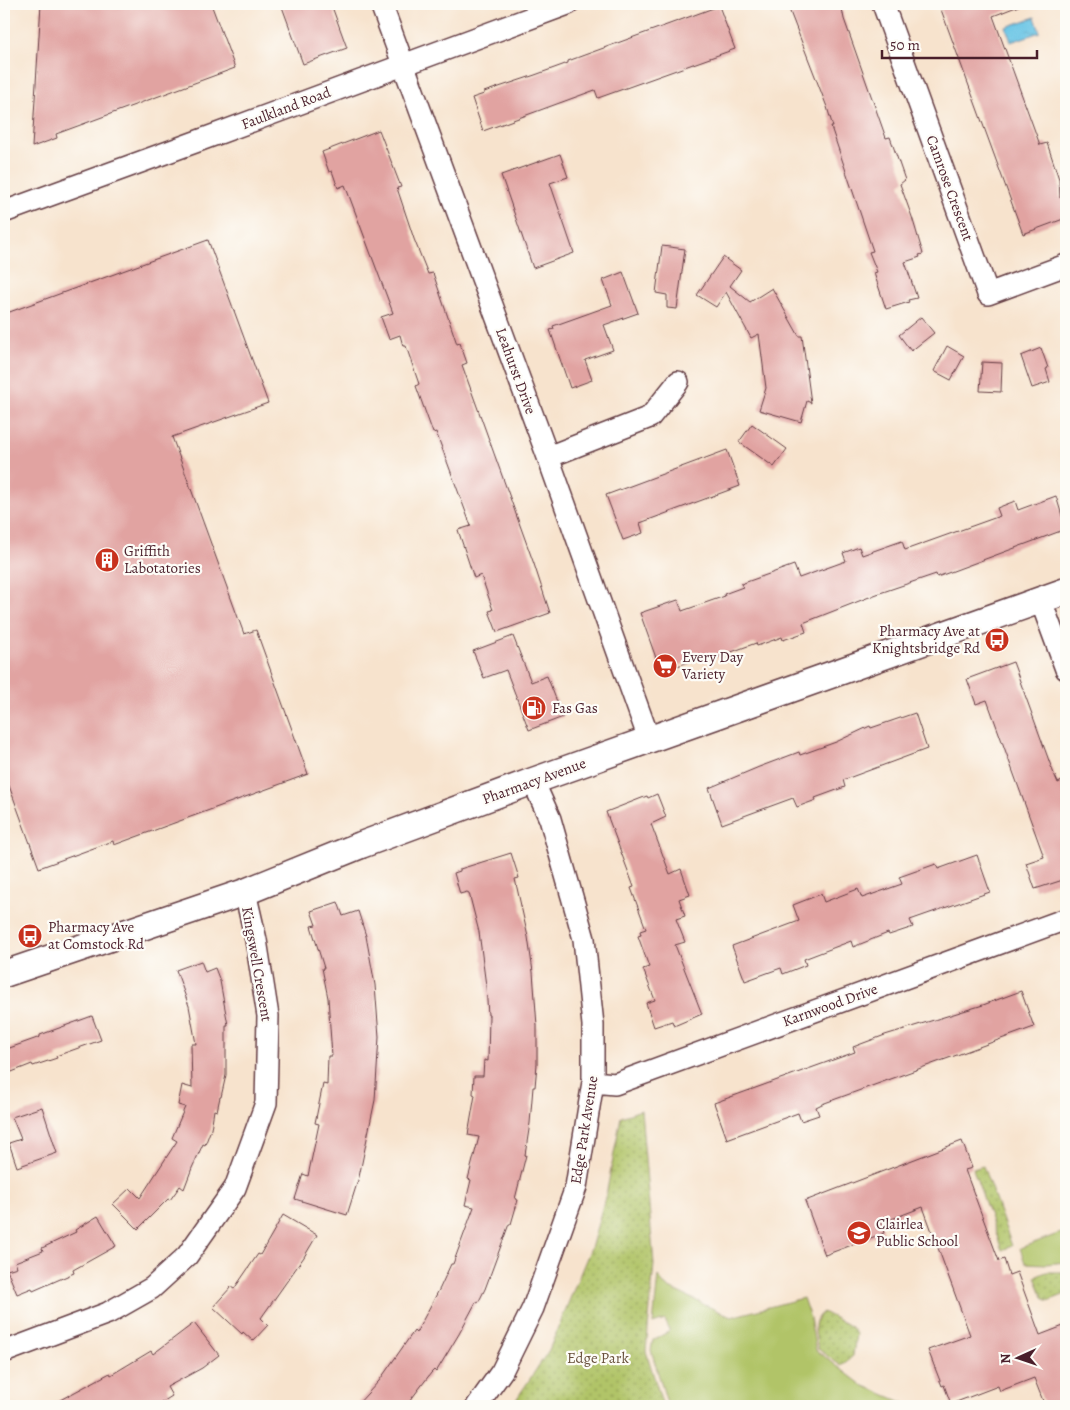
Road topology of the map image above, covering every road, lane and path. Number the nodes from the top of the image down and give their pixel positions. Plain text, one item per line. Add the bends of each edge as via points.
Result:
1 (381, 4) edge
2 (568, 4) edge
3 (883, 4) edge
4 (403, 65) junction
5 (4, 212) edge
6 (1066, 265) edge
7 (678, 382) dead end
8 (548, 457) junction
9 (1066, 591) edge
10 (1041, 601) junction
11 (1066, 669) edge
12 (649, 739) junction
13 (533, 781) junction
14 (244, 892) junction
15 (1066, 919) edge
16 (4, 974) edge
17 (594, 1082) junction
18 (4, 1352) edge
19 (477, 1406) edge

1 - 4 street, Leahurst Drive
2 - 4 street, Faulkland Road
3 - 6 street, Camrose Crescent via 988,294
4 - 5 street, Faulkland Road
4 - 8 street, Leahurst Drive
7 - 8 street via 650,417
8 - 12 street, Leahurst Drive
9 - 10 street, Pharmacy Avenue
10 - 11 street
10 - 12 street, Pharmacy Avenue
12 - 13 street, Pharmacy Avenue
13 - 14 street, Pharmacy Avenue
13 - 17 street, Edge Park Avenue via 550,819 584,940 593,1025
14 - 16 street, Pharmacy Avenue
14 - 18 street, Kingswell Crescent via 268,1016 266,1103 235,1188 187,1256 152,1288 108,1313
15 - 17 street, Karnwood Drive via 615,1084
17 - 19 street, Edge Park Avenue via 576,1188 533,1308 502,1371

